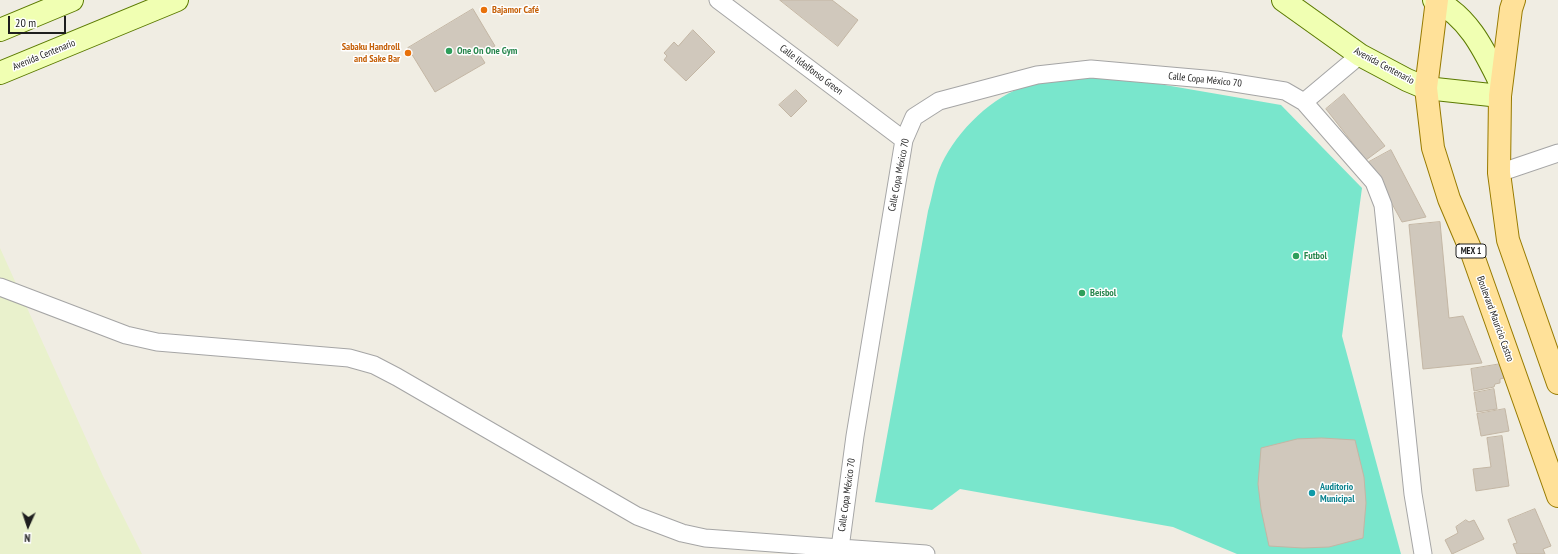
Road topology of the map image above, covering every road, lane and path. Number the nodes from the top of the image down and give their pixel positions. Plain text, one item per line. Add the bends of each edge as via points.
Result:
1 (72, 0) edge
2 (177, 0) edge
3 (718, 0) edge
4 (1283, 0) edge
5 (1436, 0) edge
6 (1514, 0) edge
7 (0, 30) edge
8 (1360, 55) junction
9 (0, 73) edge
10 (1426, 88) junction
11 (1500, 90) junction
12 (1304, 102) junction
13 (904, 140) junction
14 (1558, 153) edge
15 (1499, 173) junction
16 (0, 287) edge
17 (1558, 383) edge
18 (1558, 496) edge
19 (840, 548) junction
20 (926, 554) edge
21 (1423, 554) edge

1 - 7 main road
2 - 9 main road, Avenida Centenario
3 - 13 street, Calle Ildelfonso Green
4 - 8 main road, Avenida Centenario
5 - 10 main road, Boulevard Mauricio Castro / MEX 1
5 - 11 main road via 1463,21 1480,44
6 - 11 main road
8 - 10 main road, Avenida Centenario
8 - 12 street
10 - 11 main road, Avenida Centenario
10 - 18 main road, Boulevard Mauricio Castro / MEX 1 via 1433,148 1449,199 1472,254
11 - 15 main road
12 - 13 street, Calle Copa México 70 via 1285,91 1216,80 1091,69 1037,75 939,101 914,117
12 - 21 street, Calle Copa México 70 via 1374,182 1383,205 1413,494
13 - 19 street, Calle Copa México 70 via 855,436
14 - 15 street
15 - 17 main road via 1508,240
16 - 19 street via 126,335 157,342 349,358 374,365 637,516 682,533 705,538
19 - 20 street

